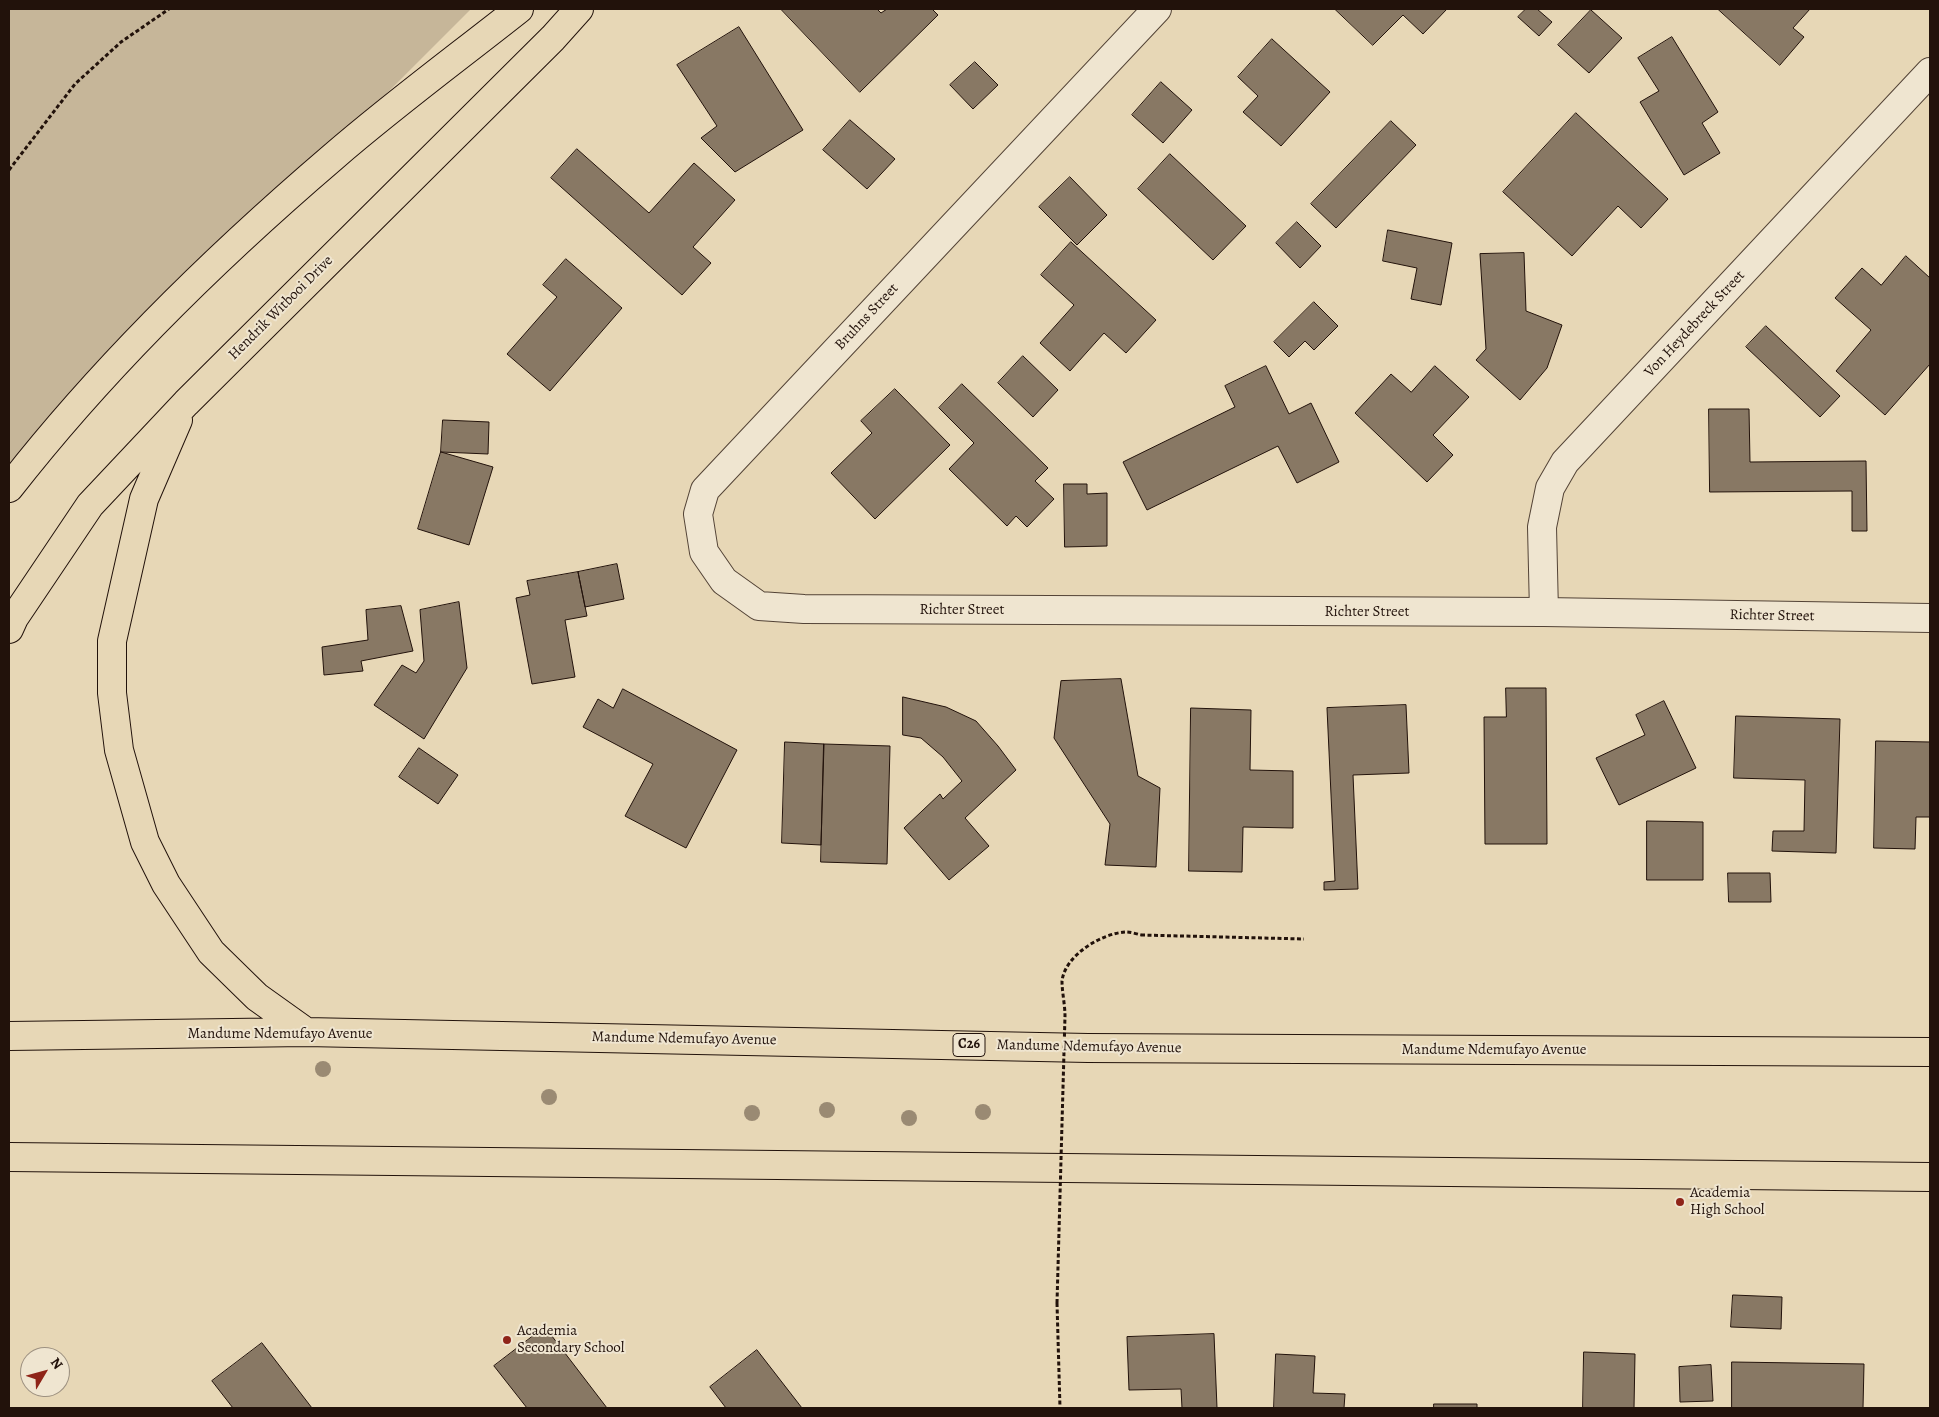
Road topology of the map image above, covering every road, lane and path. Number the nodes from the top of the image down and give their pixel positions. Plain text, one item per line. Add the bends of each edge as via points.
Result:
1 (169, 9) edge
2 (519, 9) edge
3 (579, 9) edge
4 (1157, 9) edge
5 (1930, 72) edge
6 (9, 170) edge
7 (186, 403) junction
8 (9, 488) edge
9 (804, 610) joint
10 (1544, 612) junction
11 (1930, 618) edge
12 (9, 629) edge
13 (1304, 939) dead end
14 (306, 1032) junction
15 (9, 1036) edge
16 (1930, 1052) edge
17 (9, 1157) edge
18 (1930, 1176) edge
19 (1060, 1408) edge

1 - 6 path via 121,42 75,84
2 - 8 main road via 333,156 207,270 81,399
3 - 7 main road, Hendrik Witbooi Drive
4 - 9 street, Bruhns Street via 705,490 698,514 704,552 724,580 759,606
5 - 10 street, Von Heydebreck Street via 1565,462 1550,488 1542,528
7 - 12 main road, Hendrik Witbooi Drive via 90,505
7 - 14 main road via 144,499 112,641 112,693 119,750 145,842 166,884 206,945 257,997
9 - 10 street, Richter Street
10 - 11 street, Richter Street
13 - 19 path, bridge via 1126,932 1104,936 1084,948 1070,962 1062,980 1066,1016 1057,1303
14 - 15 main road, Mandume Ndemufayo Avenue / C26
14 - 16 main road, Mandume Ndemufayo Avenue / C26 via 1098,1048
17 - 18 main road

